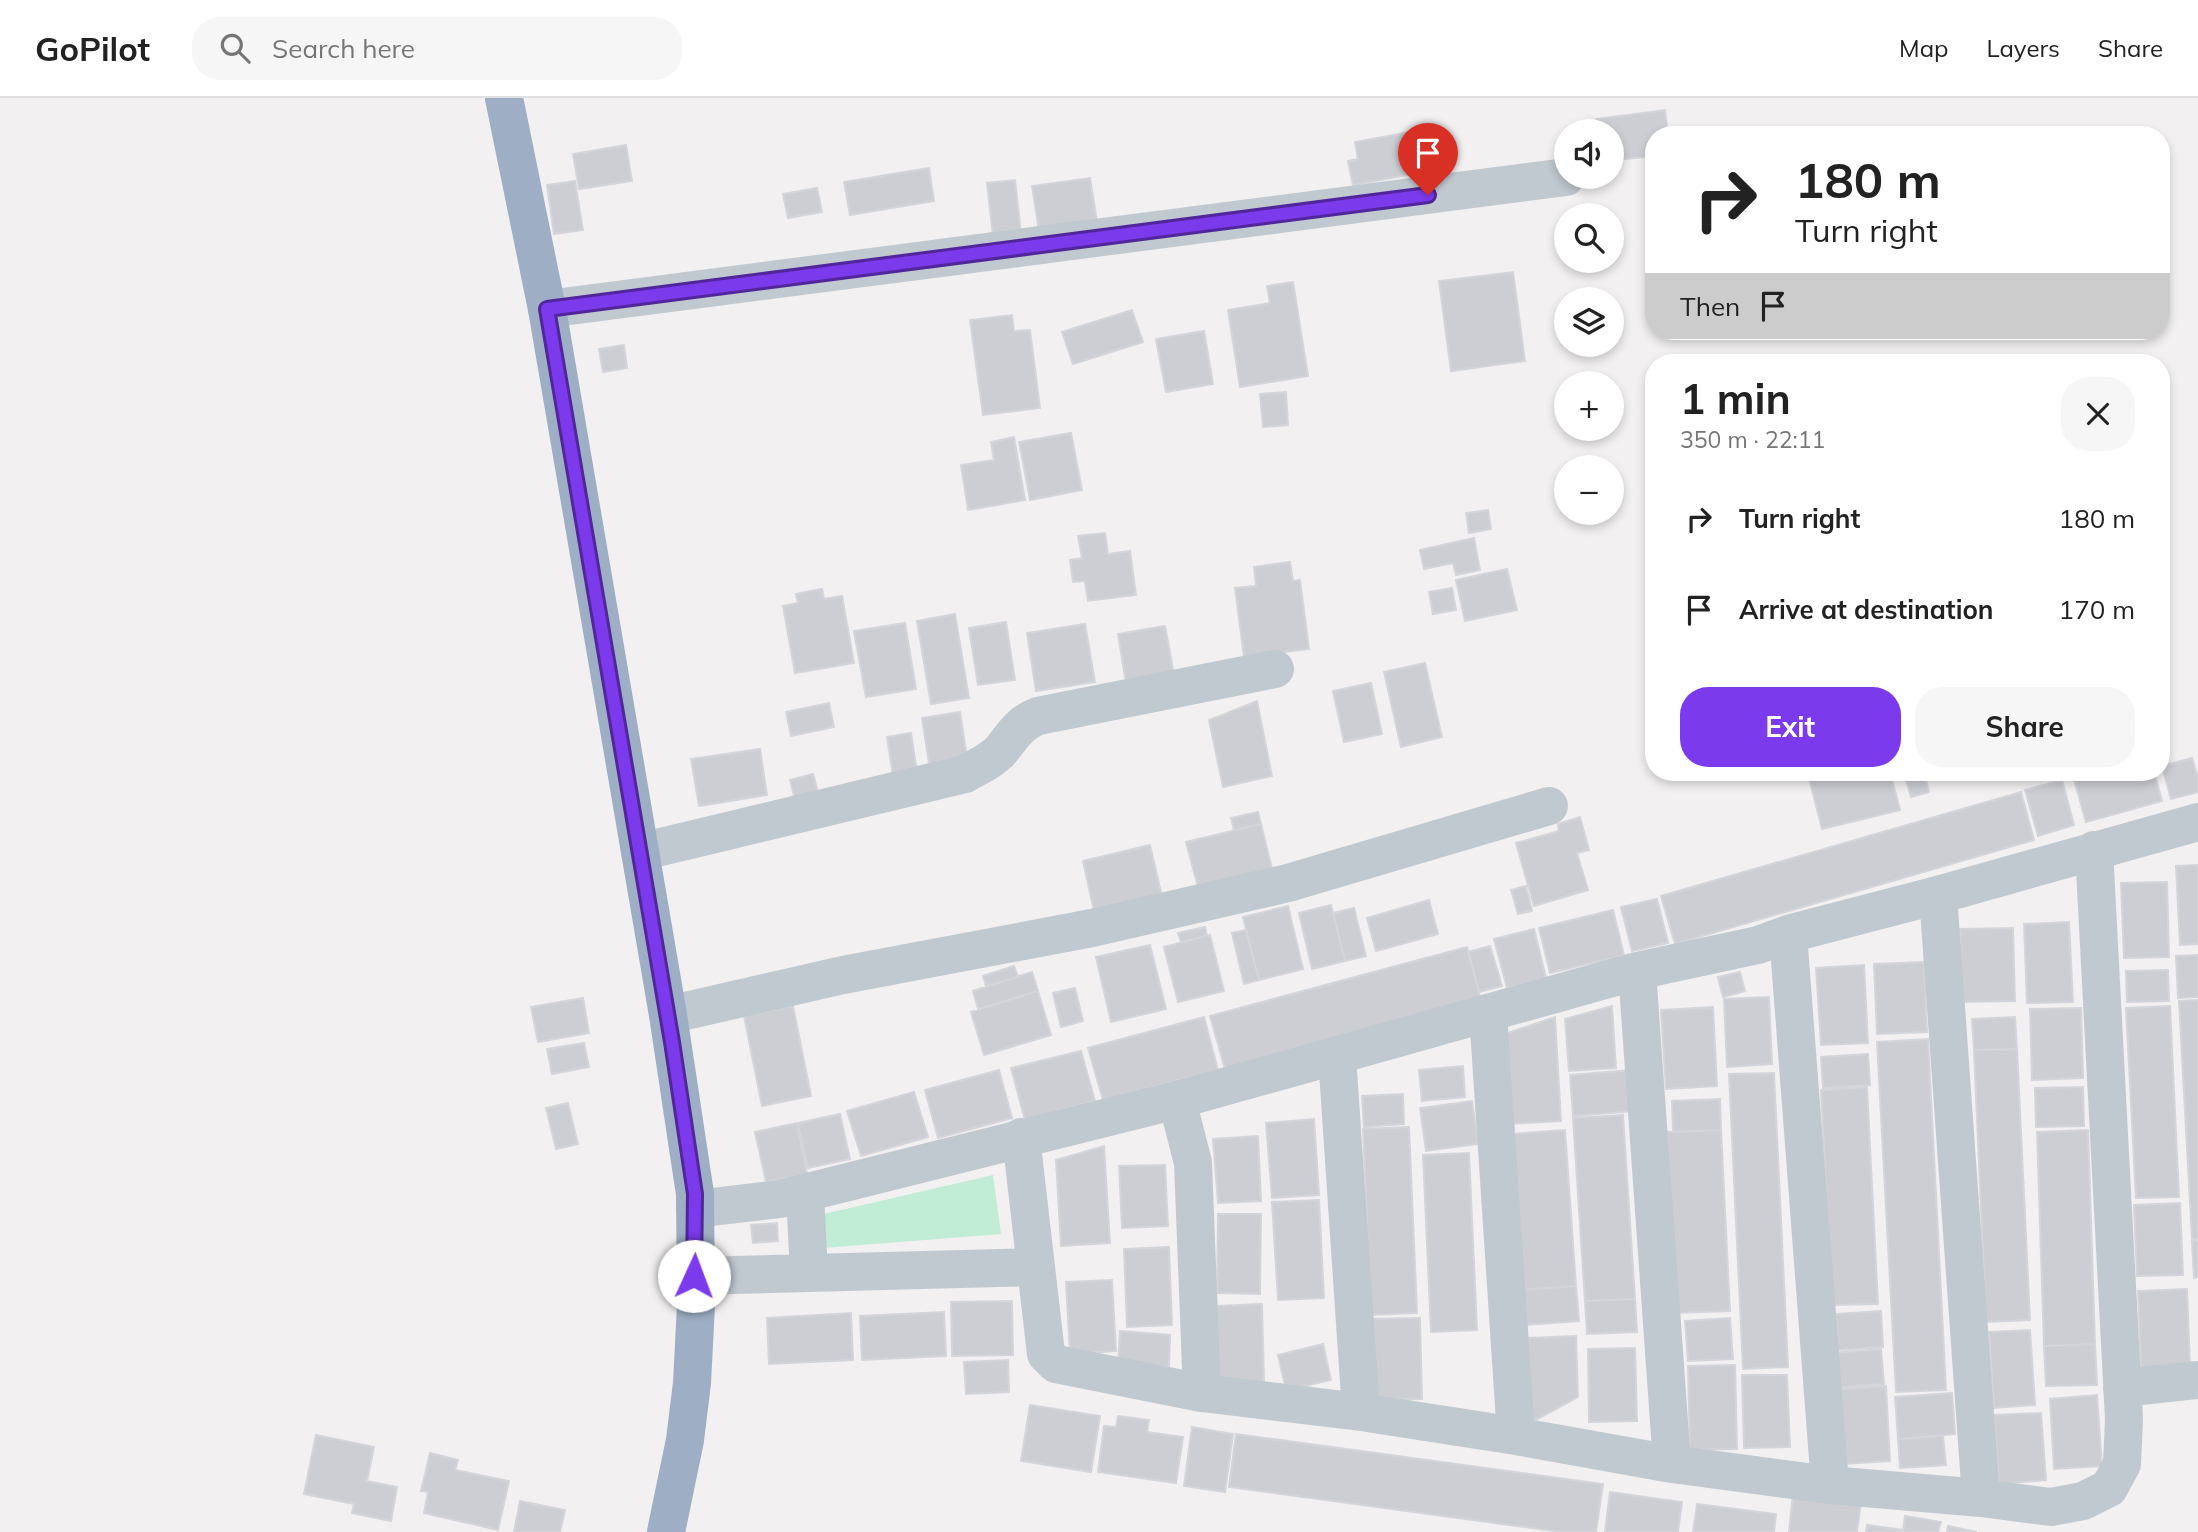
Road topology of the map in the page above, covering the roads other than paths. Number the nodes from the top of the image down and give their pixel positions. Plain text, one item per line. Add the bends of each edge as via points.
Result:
1 (504, 98) edge
2 (1554, 179) edge
3 (547, 309) junction
4 (1275, 669) dead end
5 (1549, 806) dead end
6 (2198, 821) edge
7 (2094, 850) junction
8 (640, 852) junction
9 (1938, 895) junction
10 (1788, 934) junction
11 (1637, 971) junction
12 (1488, 1013) junction
13 (668, 1015) junction
14 (1337, 1056) junction
15 (1177, 1100) junction
16 (1021, 1137) junction
17 (804, 1194) junction
18 (695, 1209) junction
19 (1036, 1267) junction
20 (809, 1273) junction
21 (694, 1276) junction
22 (2198, 1380) edge
23 (2122, 1388) junction
24 (1202, 1393) junction
25 (1361, 1412) junction
26 (1516, 1436) junction
27 (1672, 1464) junction
28 (1830, 1485) junction
29 (1981, 1497) junction
30 (666, 1532) edge

1 - 3 highway
2 - 3 street
3 - 8 highway
4 - 8 street via 1038,716 1015,731 1001,751 965,774
5 - 13 street via 1288,883
6 - 7 street
7 - 9 street
7 - 23 street
8 - 13 highway
9 - 10 street
9 - 29 street
10 - 11 street via 1758,945
10 - 28 street
11 - 12 street
11 - 27 street
12 - 14 street
12 - 26 street
13 - 18 highway
14 - 15 street
14 - 25 street
15 - 16 street
15 - 24 street via 1193,1163
16 - 17 street
16 - 19 street
17 - 18 street
17 - 20 street
18 - 21 highway
19 - 20 street
19 - 24 street via 1050,1360 1069,1368
20 - 21 street
21 - 30 highway via 692,1383
22 - 23 street
23 - 29 street via 2122,1464 2109,1488 2083,1501 2051,1507
24 - 25 street
25 - 26 street
26 - 27 street
27 - 28 street
28 - 29 street

